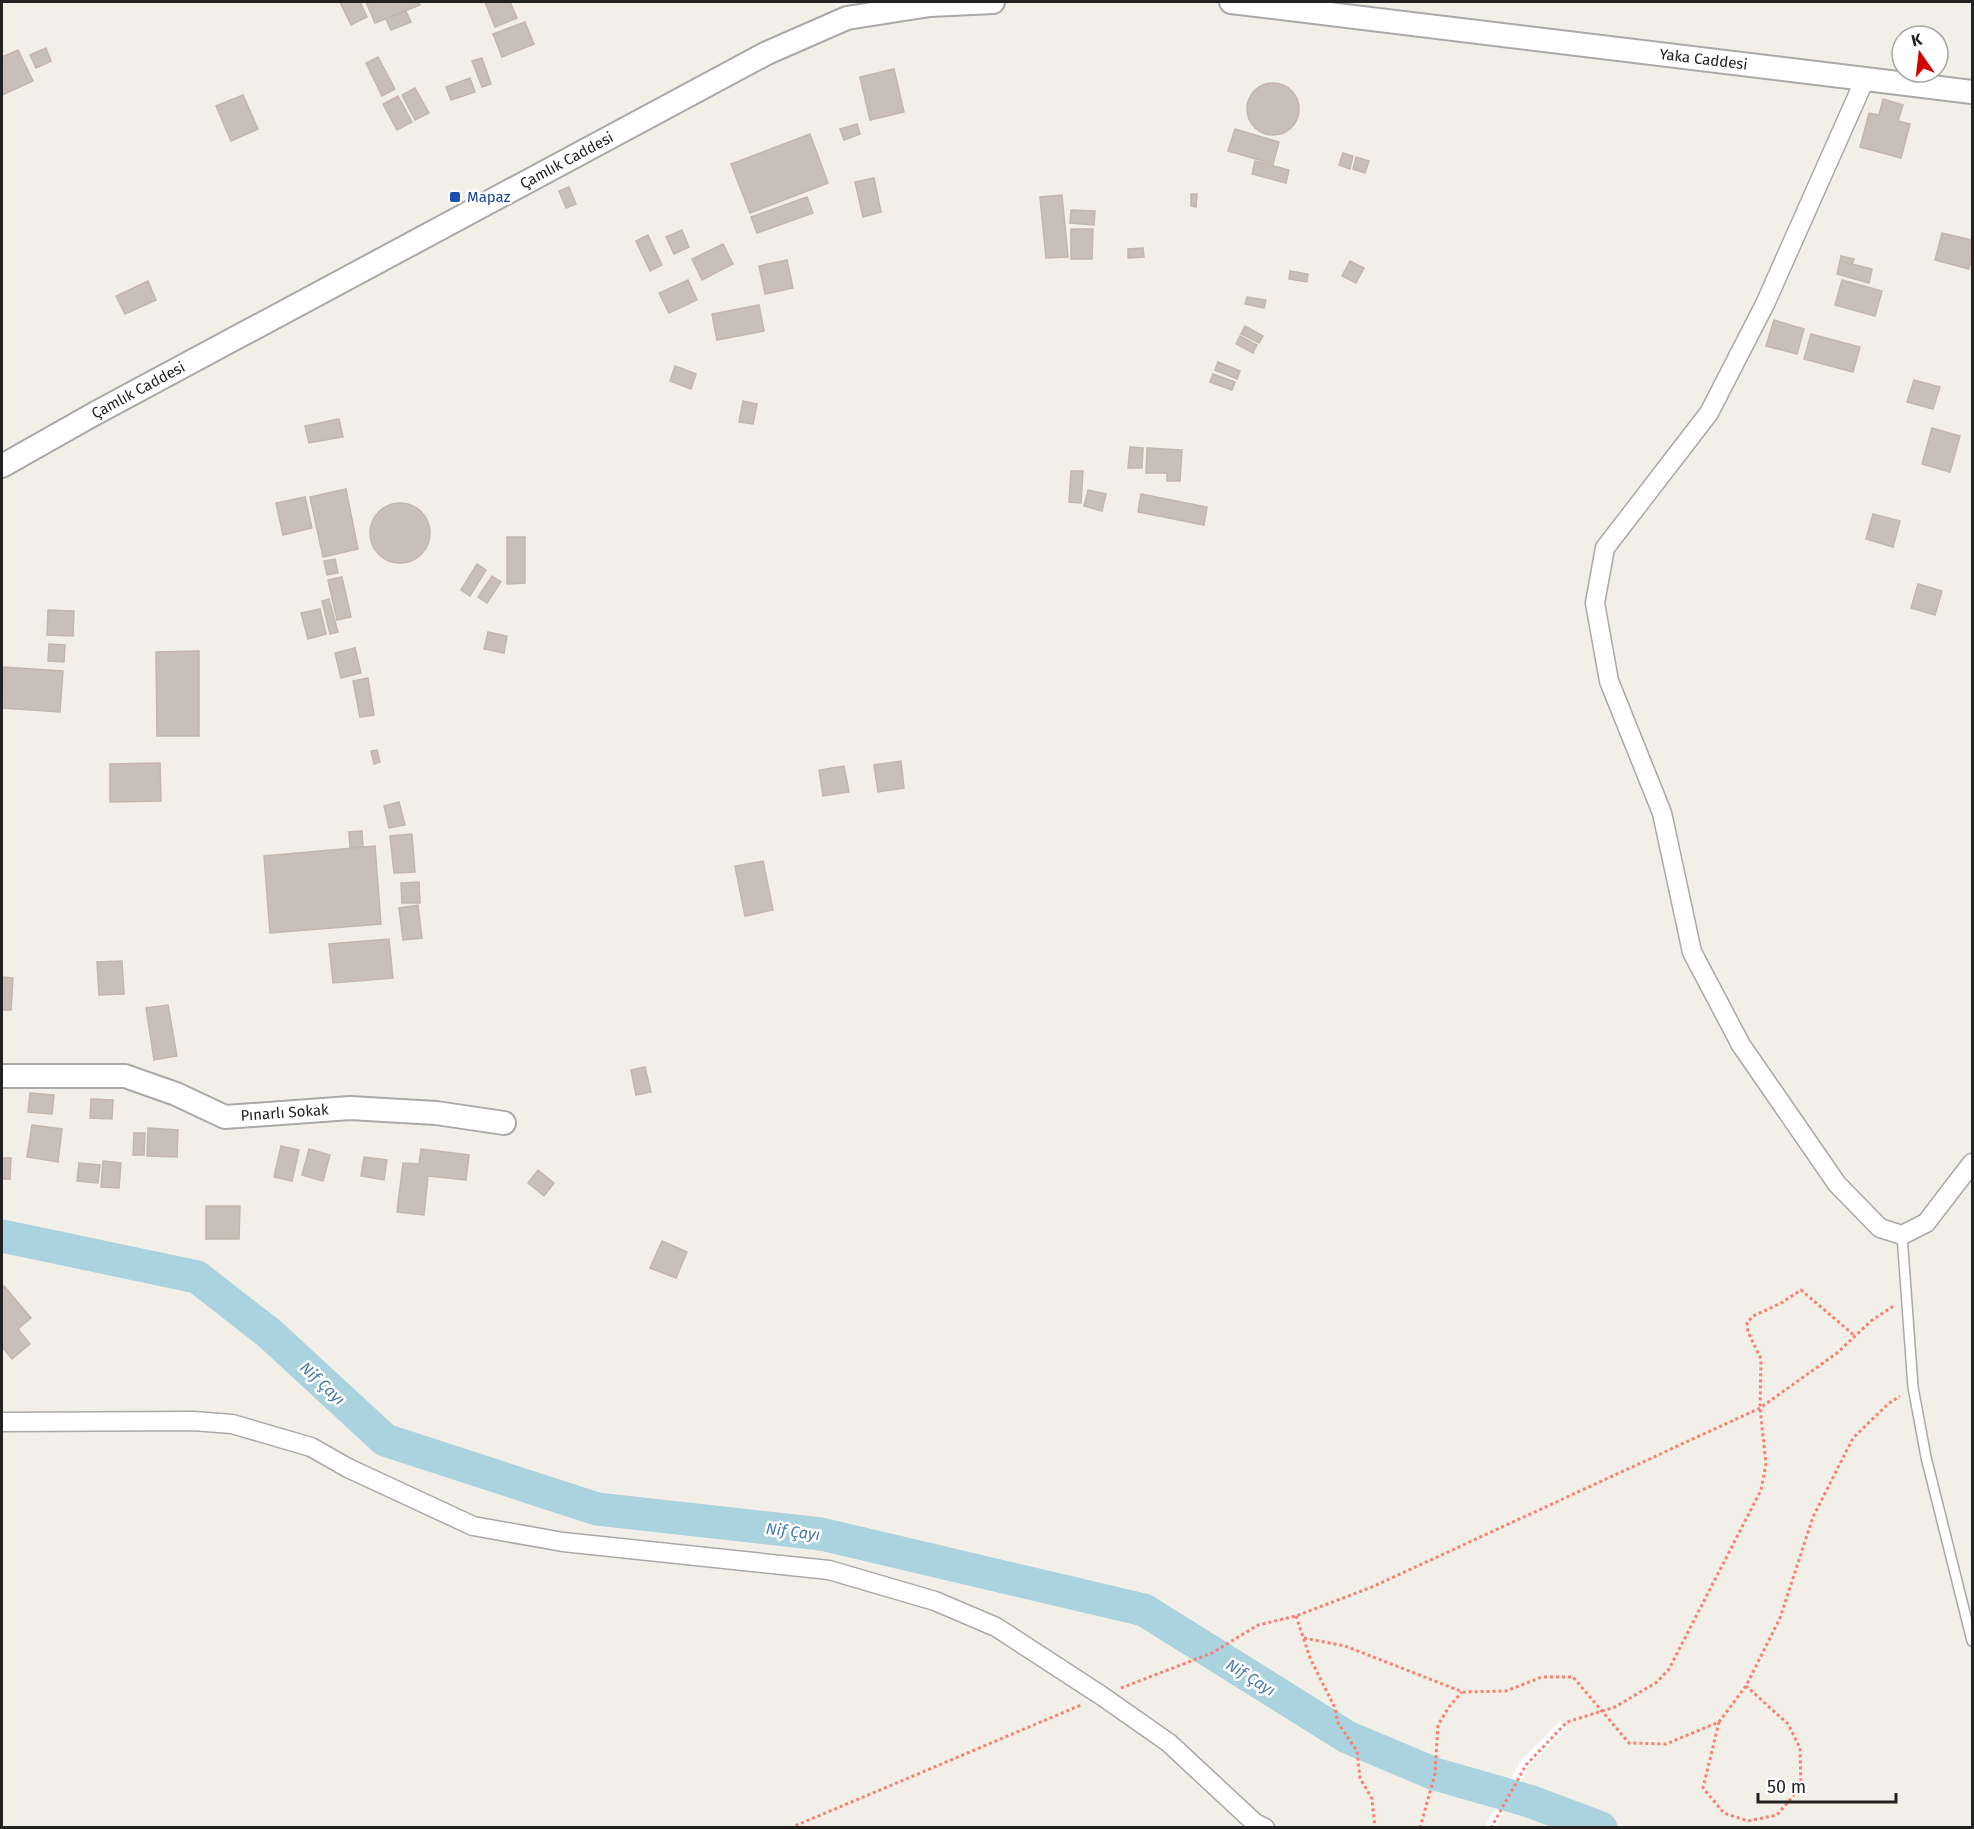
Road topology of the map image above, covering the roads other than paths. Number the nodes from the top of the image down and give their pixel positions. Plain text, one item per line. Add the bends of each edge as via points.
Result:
1 (993, 2) edge
2 (1231, 2) edge
3 (913, 5) edge
4 (1865, 79) junction
5 (1972, 93) edge
6 (2, 466) edge
7 (2, 1076) edge
8 (504, 1123) dead end
9 (1972, 1163) edge
10 (1902, 1235) junction
11 (2, 1422) edge
12 (1972, 1641) edge
13 (1265, 1827) edge

1 - 3 street, Çamlık Caddesi
2 - 4 street, Yaka Caddesi
3 - 6 street, Çamlık Caddesi via 847,18 767,53
4 - 5 street, Yaka Caddesi
4 - 10 street via 1765,304 1709,413 1605,548 1595,603 1609,681 1662,813 1692,952 1741,1045 1838,1184 1880,1228
7 - 8 street, Pınarlı Sokak via 125,1076 225,1117 350,1108 436,1113
9 - 10 street via 1926,1223
10 - 12 lane via 1913,1387 1926,1457
11 - 13 street via 232,1424 311,1447 473,1526 563,1542 829,1570 935,1600 996,1627 1102,1696 1169,1743 1255,1823

